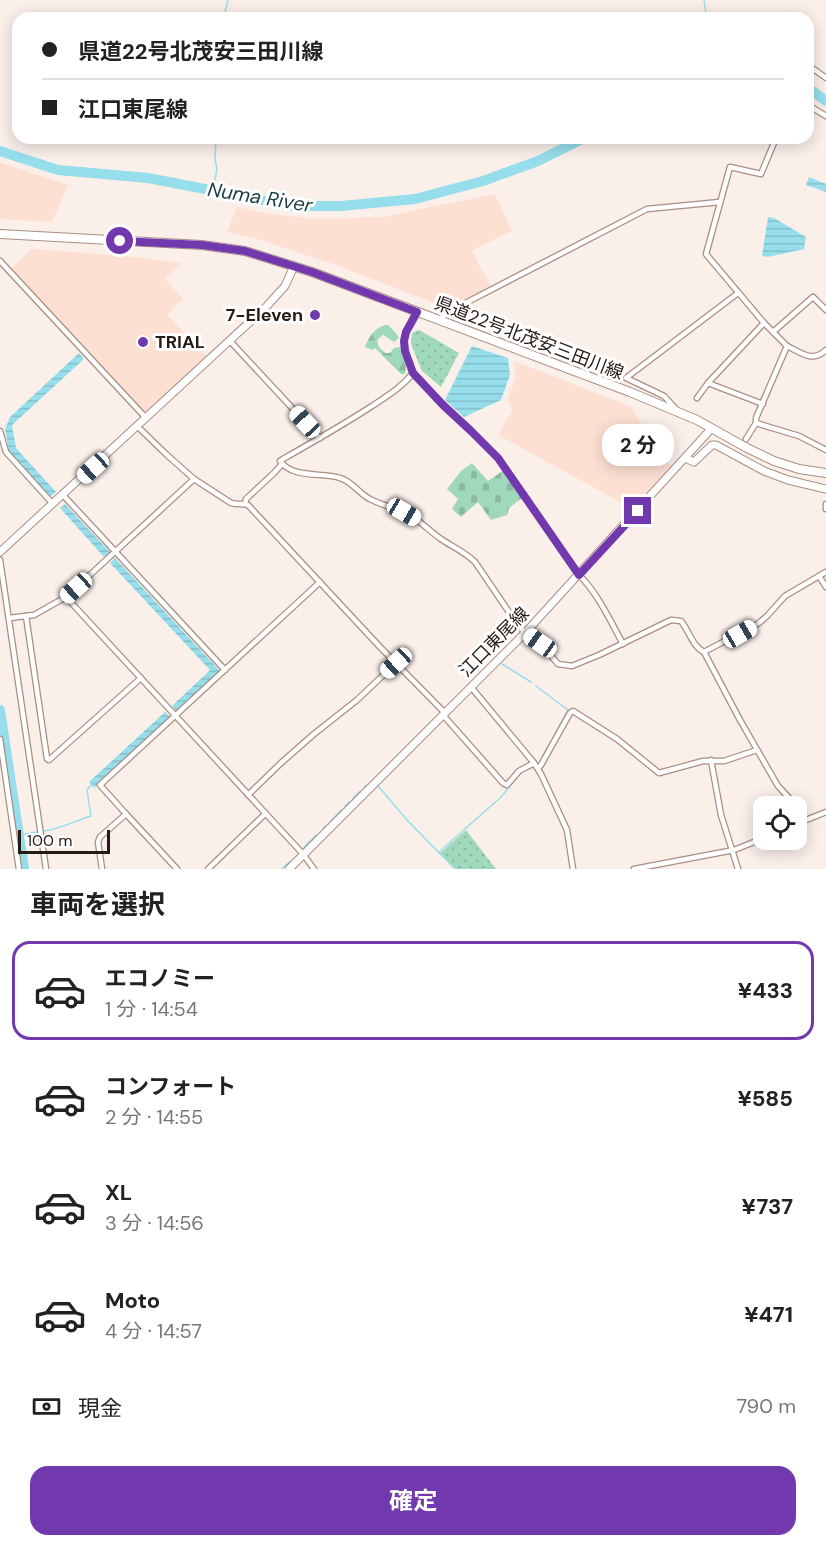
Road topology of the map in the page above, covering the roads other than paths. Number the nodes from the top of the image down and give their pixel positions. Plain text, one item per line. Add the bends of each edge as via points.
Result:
1 (774, 144) edge
2 (720, 202) junction
3 (0, 234) edge
4 (0, 261) edge
5 (294, 267) junction
6 (738, 293) junction
7 (826, 310) edge
8 (417, 312) junction
9 (438, 320) junction
10 (764, 323) junction
11 (773, 332) junction
12 (230, 341) junction
13 (787, 346) junction
14 (826, 350) edge
15 (413, 373) junction
16 (708, 383) junction
17 (697, 398) dead end
18 (763, 404) junction
19 (680, 413) junction
20 (146, 418) junction
21 (756, 423) junction
22 (137, 426) junction
23 (711, 429) junction
24 (0, 431) edge
25 (320, 438) junction
26 (746, 439) dead end
27 (826, 450) edge
28 (686, 458) junction
29 (282, 464) junction
30 (826, 473) edge
31 (194, 479) junction
32 (826, 489) edge
33 (63, 495) junction
34 (53, 504) junction
35 (245, 504) junction
36 (826, 504) edge
37 (826, 509) edge
38 (0, 552) edge
39 (116, 552) junction
40 (0, 560) edge
41 (826, 572) edge
42 (579, 575) junction
43 (819, 576) junction
44 (320, 582) junction
45 (826, 587) edge
46 (66, 597) junction
47 (26, 616) junction
48 (9, 618) junction
49 (525, 633) junction
50 (623, 644) junction
51 (704, 652) junction
52 (396, 663) junction
53 (225, 670) junction
54 (141, 678) junction
55 (471, 687) junction
56 (444, 714) junction
57 (176, 716) junction
58 (0, 739) edge
59 (758, 750) junction
60 (711, 760) junction
61 (534, 763) junction
62 (538, 768) junction
63 (248, 795) junction
64 (787, 796) edge
65 (826, 812) edge
66 (126, 814) junction
67 (265, 814) junction
68 (807, 820) edge
69 (753, 842) edge
70 (733, 850) junction
71 (303, 855) junction
72 (19, 869) edge
73 (46, 869) edge
74 (102, 869) edge
75 (177, 869) edge
76 (208, 869) edge
77 (289, 869) edge
78 (314, 869) edge
79 (573, 869) edge
80 (634, 869) edge
81 (738, 869) edge

1 - 2 street via 761,174 730,168
2 - 6 street via 706,254
2 - 9 street via 647,209
3 - 5 main road, 県道22号北茂安三田川線 via 202,245 245,251
4 - 20 street
5 - 8 main road, 県道22号北茂安三田川線
5 - 12 main road via 285,286
6 - 10 street
6 - 19 street via 626,378 664,396
7 - 11 street via 813,297
8 - 9 main road, 県道22号北茂安三田川線
8 - 15 street via 404,341
9 - 19 main road, 県道22号北茂安三田川線
10 - 11 street
10 - 16 street
11 - 13 street
12 - 20 main road
12 - 25 street
13 - 14 street via 811,357
13 - 18 street
15 - 25 street via 387,396
15 - 42 street via 498,458
16 - 17 street
16 - 18 street
18 - 21 street
19 - 23 main road, 県道22号北茂安三田川線
20 - 22 main road
21 - 26 street
21 - 27 street via 799,436
22 - 31 street
22 - 33 main road
23 - 28 main road, 江口東尾線
23 - 30 main road, 県道22号北茂安三田川線 via 774,461
24 - 34 street via 6,452
25 - 29 street via 280,461
28 - 32 main road via 694,462 714,444 737,453 764,471
28 - 42 main road, 江口東尾線
29 - 35 street
29 - 49 street via 295,471 341,478 371,500 420,521 475,562
31 - 35 street via 231,503
31 - 39 street
33 - 34 main road
33 - 39 street
34 - 38 main road
35 - 44 street
36 - 37 street
39 - 46 street
39 - 53 street
40 - 48 street
41 - 43 street
42 - 49 main road, 江口東尾線
42 - 50 street
43 - 45 street
43 - 51 street via 785,596 759,623
44 - 52 street
44 - 53 street
46 - 47 street
46 - 54 street
47 - 48 street
47 - 54 street via 47,759
48 - 73 street
49 - 50 street via 563,666 572,666
49 - 55 main road, 江口東尾線
50 - 51 street via 677,620
51 - 59 street
52 - 56 street
52 - 63 street
53 - 57 street
54 - 57 street
55 - 56 main road, 江口東尾線
55 - 61 street
56 - 61 street via 507,785 519,771
56 - 71 main road, 江口東尾線
57 - 63 street
57 - 66 street via 100,786
58 - 72 street
59 - 60 street via 724,761
59 - 64 street
60 - 62 street via 659,773 573,711
60 - 70 street via 721,815
61 - 62 street
62 - 79 street via 567,830
63 - 67 street
65 - 68 street
66 - 74 street via 100,837
66 - 75 street
67 - 71 street
67 - 76 street
69 - 70 street
70 - 80 street
70 - 81 street
71 - 77 main road, 江口東尾線
71 - 78 street

